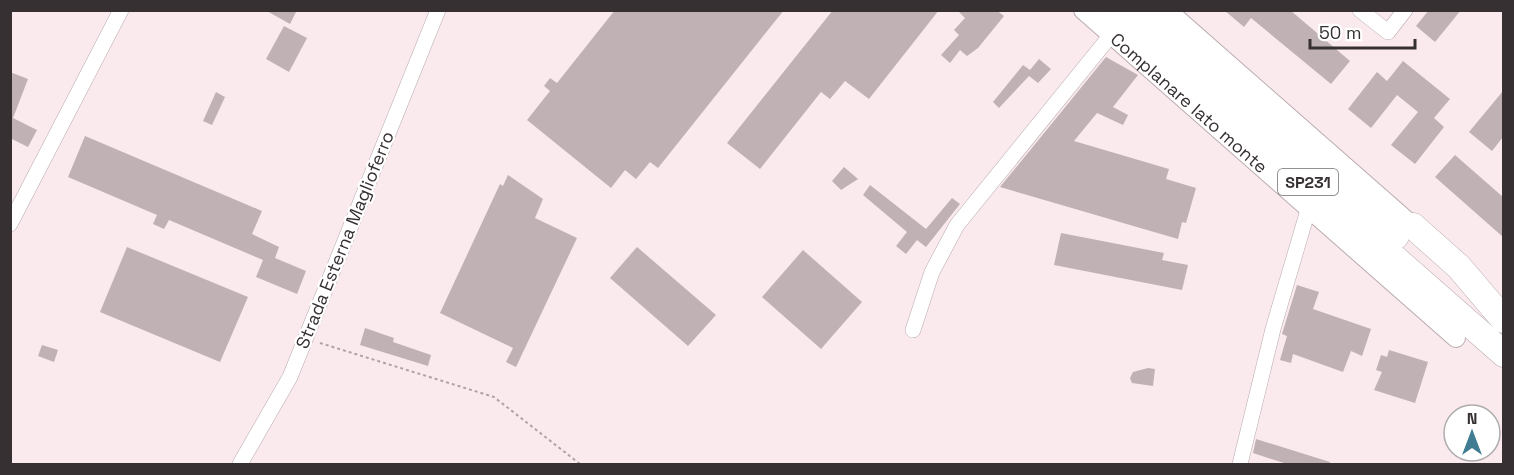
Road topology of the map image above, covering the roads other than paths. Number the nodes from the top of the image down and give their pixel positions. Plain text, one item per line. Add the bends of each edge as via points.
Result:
1 (122, 10) edge
2 (438, 10) edge
3 (1083, 10) edge
4 (1143, 10) edge
5 (1167, 10) edge
6 (1360, 10) edge
7 (1405, 10) edge
8 (1112, 23) edge
9 (1308, 210) junction
10 (10, 224) edge
11 (1413, 226) joint
12 (1503, 320) edge
13 (913, 330) dead end
14 (1503, 332) edge
15 (1456, 338) joint
16 (1503, 354) edge
17 (1503, 362) edge
18 (240, 465) edge
19 (1240, 465) edge

1 - 10 street
2 - 18 street, Strada Esterna Maglioferro via 290,377
3 - 8 street, Complanare lato monte
4 - 14 highway, SP231
5 - 11 street
6 - 7 street via 1388,32
8 - 9 street, Complanare lato monte
8 - 13 street via 957,225 932,272
8 - 16 highway, SP231
9 - 15 street, Complanare lato monte
9 - 19 street via 1273,329
11 - 12 highway via 1459,267
15 - 17 highway

